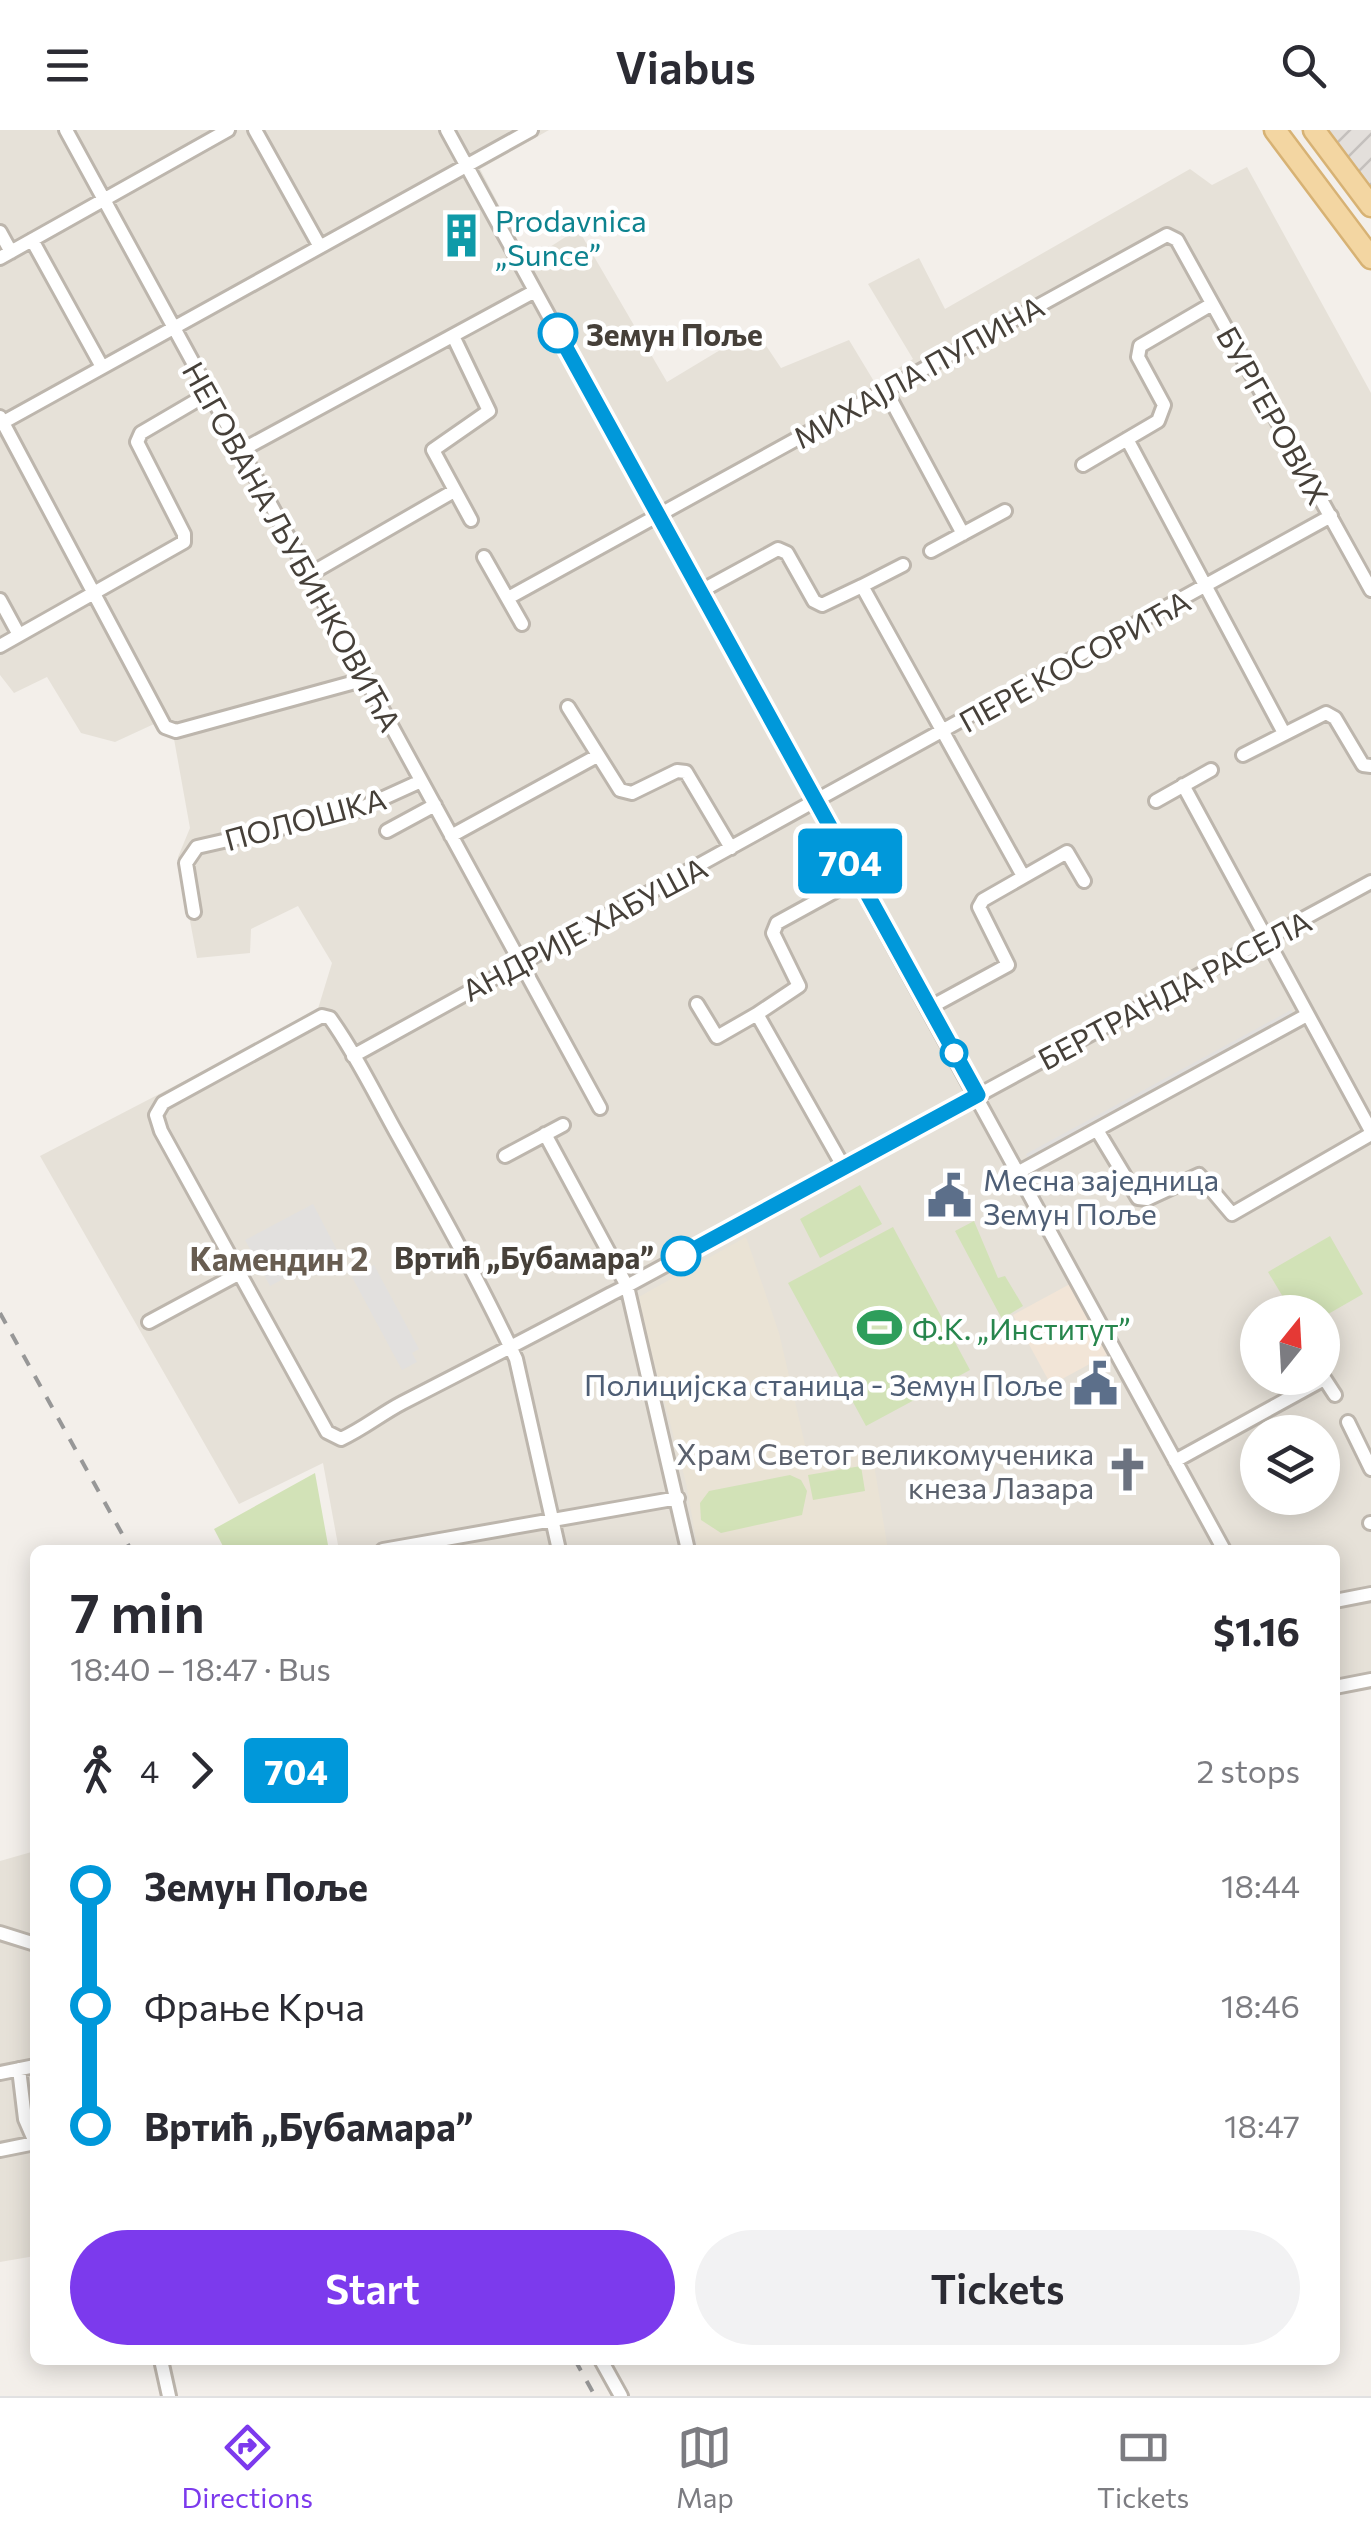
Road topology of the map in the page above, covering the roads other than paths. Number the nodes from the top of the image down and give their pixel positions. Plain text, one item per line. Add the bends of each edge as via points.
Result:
1 (66, 130) edge
2 (228, 130) edge
3 (256, 130) edge
4 (447, 130) edge
5 (531, 130) edge
6 (1275, 130) edge
7 (1314, 130) edge
8 (466, 164) junction
9 (104, 200) junction
10 (1371, 206) edge
11 (0, 232) edge
12 (32, 240) junction
13 (1177, 240) joint
14 (319, 245) junction
15 (6, 255) edge
16 (1371, 258) edge
17 (536, 291) junction
18 (1212, 304) junction
19 (173, 325) junction
20 (454, 336) junction
21 (101, 365) junction
22 (886, 389) junction
23 (211, 392) junction
24 (1, 421) edge
25 (1127, 439) junction
26 (242, 450) junction
27 (1083, 465) dead end
28 (454, 491) junction
29 (1005, 512) dead end
30 (660, 514) junction
31 (1332, 516) junction
32 (470, 520) dead end
33 (963, 534) junction
34 (930, 551) dead end
35 (484, 557) dead end
36 (903, 565) dead end
37 (310, 574) junction
38 (862, 586) junction
39 (1206, 588) junction
40 (1371, 590) edge
41 (701, 591) junction
42 (97, 593) junction
43 (508, 598) junction
44 (0, 600) edge
45 (522, 624) dead end
46 (20, 636) junction
47 (0, 646) edge
48 (366, 679) junction
49 (568, 707) dead end
50 (946, 731) junction
51 (1284, 733) junction
52 (1243, 755) dead end
53 (596, 756) junction
54 (1371, 766) edge
55 (1210, 770) dead end
56 (421, 781) junction
57 (1183, 786) junction
58 (1156, 800) dead end
59 (816, 802) junction
60 (434, 806) junction
61 (387, 830) dead end
62 (451, 836) junction
63 (731, 848) junction
64 (1023, 876) junction
65 (859, 878) junction
66 (1084, 881) dead end
67 (1371, 882) edge
68 (194, 912) dead end
69 (1268, 938) junction
70 (519, 962) junction
71 (697, 1004) dead end
72 (929, 1008) junction
73 (758, 1014) junction
74 (1307, 1015) junction
75 (353, 1056) junction
76 (978, 1095) junction
77 (600, 1108) dead end
78 (563, 1124) dead end
79 (1097, 1130) junction
80 (1371, 1132) edge
81 (545, 1134) junction
82 (505, 1156) dead end
83 (843, 1166) junction
84 (1019, 1172) junction
85 (240, 1273) junction
86 (626, 1286) junction
87 (148, 1322) dead end
88 (510, 1347) junction
89 (1292, 1395) edge
90 (1348, 1422) dead end
91 (1175, 1460) junction
92 (1371, 1469) edge
93 (678, 1498) junction
94 (553, 1521) junction
95 (412, 1545) edge
96 (558, 1545) edge
97 (687, 1545) edge
98 (1221, 1545) edge
99 (1371, 1594) edge
100 (1340, 1599) edge
101 (1371, 1680) edge
102 (1340, 1686) edge
103 (0, 1933) edge
104 (30, 1942) edge
105 (30, 2067) edge
106 (19, 2070) junction
107 (0, 2074) edge
108 (30, 2132) edge
109 (30, 2143) edge
110 (0, 2150) edge
111 (162, 2365) edge
112 (604, 2365) edge
113 (168, 2396) edge
114 (620, 2396) edge

1 - 9 street, НЕГОВАНА ЉУБИНКОВИЋА
2 - 9 street
3 - 14 street
4 - 8 street
5 - 8 street
6 - 16 main road
7 - 10 main road
8 - 14 street
8 - 17 street
9 - 12 street
9 - 19 street, НЕГОВАНА ЉУБИНКОВИЋА
11 - 15 street
12 - 15 street
12 - 21 street
13 - 18 street, БУРГЕРОВИХ
13 - 22 street, МИХАЈЛА ПУПИНА via 1162,236
14 - 19 street
17 - 20 street
17 - 30 street
18 - 25 street via 1140,346 1138,357 1163,409 1158,421
18 - 31 street, БУРГЕРОВИХ
19 - 21 street
19 - 23 street, НЕГОВАНА ЉУБИНКОВИЋА
20 - 26 street
20 - 28 street via 490,411 435,446
21 - 24 street
22 - 30 street, МИХАЈЛА ПУПИНА
22 - 33 street
23 - 26 street, НЕГОВАНА ЉУБИНКОВИЋА
23 - 42 street via 141,433 137,442 184,542
24 - 42 street
25 - 27 street
25 - 39 street
26 - 37 street, НЕГОВАНА ЉУБИНКОВИЋА
28 - 32 street
28 - 37 street
29 - 33 street
30 - 41 street
30 - 43 street, МИХАЈЛА ПУПИНА
31 - 39 street, ПЕРЕ КОСОРИЋА
31 - 40 street, БУРГЕРОВИХ
33 - 34 street
35 - 43 street
36 - 38 street
37 - 48 street, НЕГОВАНА ЉУБИНКОВИЋА
38 - 41 street via 822,605 787,553 778,550
38 - 50 street
39 - 50 street, ПЕРЕ КОСОРИЋА
39 - 51 street
41 - 59 street
42 - 46 street
42 - 48 street via 162,725 176,731
43 - 45 street
44 - 46 street
46 - 47 street
48 - 56 street, НЕГОВАНА ЉУБИНКОВИЋА
49 - 53 street
50 - 59 street, ПЕРЕ КОСОРИЋА
50 - 64 street
51 - 52 street
51 - 54 street via 1331,714 1360,762
53 - 62 street
53 - 63 street via 628,794 686,772
55 - 57 street
56 - 60 street, НЕГОВАНА ЉУБИНКОВИЋА
56 - 68 street, ПОЛОШКА via 356,811 204,844 186,863
57 - 58 street
57 - 69 street
59 - 63 street, АНДРИЈЕ ХАБУША
59 - 65 street
60 - 61 street
60 - 62 street, НЕГОВАНА ЉУБИНКОВИЋА
62 - 70 street, НЕГОВАНА ЉУБИНКОВИЋА
63 - 70 street, АНДРИЈЕ ХАБУША
64 - 66 street via 1067,852
64 - 72 street via 979,907 1006,968
65 - 72 street
65 - 73 street via 776,923 773,933 799,986
67 - 69 street, БЕРТРАНДА РАСЕЛА
69 - 74 street
69 - 76 street, БЕРТРАНДА РАСЕЛА
70 - 75 street, АНДРИЈЕ ХАБУША
70 - 77 street, НЕГОВАНА ЉУБИНКОВИЋА
71 - 73 street via 717,1037
72 - 76 street
73 - 83 street
74 - 79 street
74 - 80 street
75 - 85 street via 333,1021 322,1016 163,1103 158,1124
75 - 88 street
76 - 83 street, БЕРТРАНДА РАСЕЛА
76 - 84 street
78 - 81 street
79 - 80 street via 1138,1198 1198,1175 1232,1214
79 - 84 street
81 - 82 street
81 - 86 street
83 - 86 street, БЕРТРАНДА РАСЕЛА
84 - 91 street
85 - 87 street
85 - 88 street, БЕРТРАНДА РАСЕЛА via 336,1439
86 - 88 street, БЕРТРАНДА РАСЕЛА
86 - 93 street
88 - 94 street
89 - 91 street
90 - 92 street
91 - 98 street
93 - 94 street
93 - 97 street
94 - 95 street
94 - 96 street
99 - 100 street
101 - 102 street
103 - 104 street
105 - 106 street
106 - 107 street
106 - 108 street
109 - 110 street
111 - 113 street
112 - 114 street

